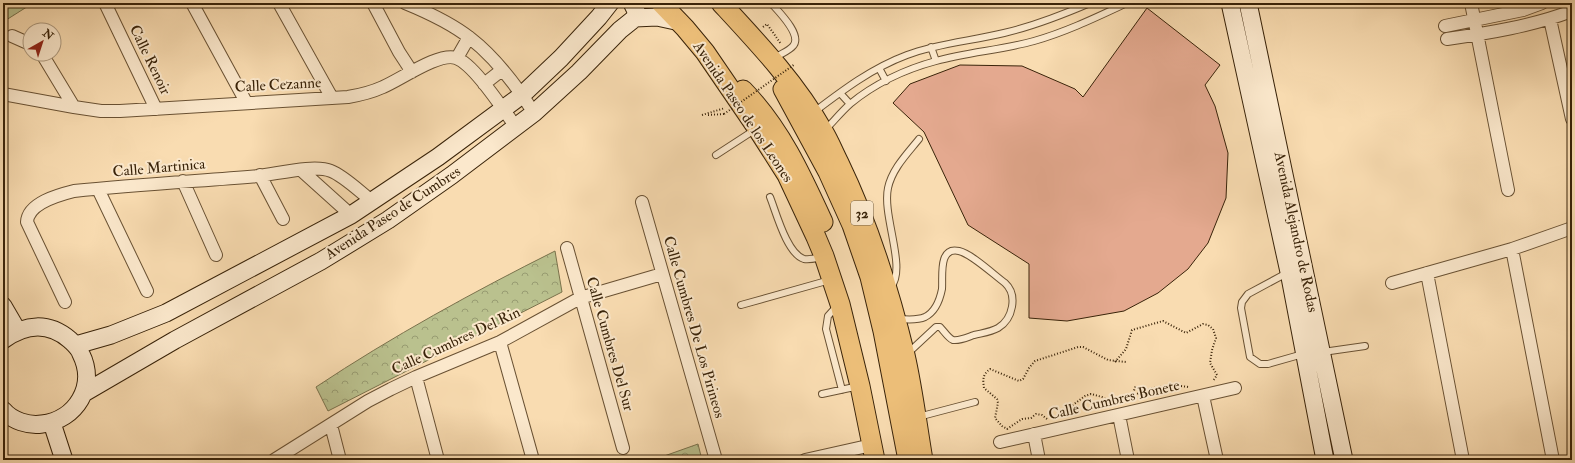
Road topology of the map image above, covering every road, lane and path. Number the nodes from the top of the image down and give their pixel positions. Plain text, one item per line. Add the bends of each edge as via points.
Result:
1 (105, 3) edge
2 (192, 3) edge
3 (279, 3) edge
4 (373, 3) edge
5 (405, 3) edge
6 (610, 3) edge
7 (661, 3) edge
8 (721, 3) edge
9 (771, 3) edge
10 (1090, 3) edge
11 (1127, 3) edge
12 (1230, 3) edge
13 (1248, 3) edge
14 (1471, 3) edge
15 (1542, 3) edge
16 (634, 11) edge
17 (1572, 11) edge
18 (1550, 19) junction
19 (1475, 20) junction
20 (680, 22) junction
21 (1445, 26) dead end
22 (1477, 35) junction
23 (12, 36) dead end
24 (469, 37) junction
25 (22, 40) edge
26 (1447, 40) dead end
27 (931, 47) junction
28 (457, 58) junction
29 (936, 61) junction
30 (47, 62) edge
31 (774, 62) junction
32 (795, 64) dead end
33 (879, 68) junction
34 (502, 70) junction
35 (412, 72) junction
36 (886, 81) junction
37 (484, 84) junction
38 (840, 93) junction
39 (3, 94) edge
40 (522, 95) junction
41 (332, 98) junction
42 (744, 99) junction
43 (246, 102) junction
44 (850, 104) junction
45 (74, 107) junction
46 (156, 109) junction
47 (504, 110) junction
48 (534, 113) junction
49 (813, 114) junction
50 (1572, 119) edge
51 (516, 127) junction
52 (757, 128) junction
53 (824, 132) junction
54 (919, 139) dead end
55 (716, 156) dead end
56 (301, 170) junction
57 (260, 176) junction
58 (183, 181) junction
59 (98, 189) junction
60 (1508, 190) dead end
61 (770, 197) dead end
62 (372, 201) junction
63 (642, 202) dead end
64 (351, 215) junction
65 (283, 219) dead end
66 (1572, 228) edge
67 (309, 237) junction
68 (567, 248) dead end
69 (1512, 250) junction
70 (216, 255) dead end
71 (824, 256) junction
72 (321, 261) junction
73 (1296, 270) junction
74 (1427, 273) junction
75 (662, 274) junction
76 (832, 280) junction
77 (1392, 283) dead end
78 (147, 291) dead end
79 (888, 292) junction
80 (580, 298) junction
81 (65, 302) dead end
82 (840, 304) junction
83 (740, 305) dead end
84 (3, 306) edge
85 (895, 318) junction
86 (17, 330) junction
87 (3, 340) edge
88 (500, 342) junction
89 (76, 345) junction
90 (1366, 346) dead end
91 (1322, 353) junction
92 (1304, 354) junction
93 (905, 357) junction
94 (1115, 362) junction
95 (1126, 362) dead end
96 (416, 377) junction
97 (1136, 385) dead end
98 (1209, 385) dead end
99 (860, 386) junction
100 (1190, 387) dead end
101 (1235, 388) dead end
102 (842, 390) junction
103 (84, 393) junction
104 (822, 394) dead end
105 (1132, 396) junction
106 (1204, 396) junction
107 (976, 402) dead end
108 (1121, 402) dead end
109 (1118, 410) junction
110 (4, 412) edge
111 (915, 418) junction
112 (52, 423) junction
113 (331, 425) junction
114 (1034, 434) junction
115 (1000, 442) dead end
116 (623, 448) dead end
117 (874, 452) edge
118 (1322, 459) edge
119 (64, 460) edge
120 (274, 460) edge
121 (340, 460) edge
122 (438, 460) edge
123 (533, 460) edge
124 (716, 460) edge
125 (805, 460) edge
126 (888, 460) edge
127 (908, 460) edge
128 (923, 460) edge
129 (1039, 460) edge
130 (1128, 460) edge
131 (1217, 460) edge
132 (1344, 460) edge
133 (1463, 460) edge
134 (1553, 460) edge

1 - 46 street, Calle Renoir
2 - 43 street
3 - 41 street
4 - 35 street
5 - 24 street via 449,24
6 - 40 street, Avenida Paseo de Cumbres via 561,58
7 - 20 main road, Avenida Paseo de los Leones
8 - 31 main road, 32
9 - 31 lane via 789,24 796,42
10 - 27 lane via 1031,26
11 - 29 lane via 1036,40
12 - 73 street, Avenida Alejandro de Rodas
13 - 73 street, Avenida Alejandro de Rodas
14 - 19 street
15 - 19 street via 1523,10
16 - 20 street, Avenida Paseo de Cumbres
16 - 48 street, Avenida Paseo de Cumbres via 620,30 579,72
17 - 18 street
18 - 22 street
18 - 50 street
19 - 21 street
19 - 22 street
20 - 42 main road, Avenida Paseo de los Leones
22 - 26 street
22 - 60 street
23 - 25 street
24 - 28 street
24 - 34 street
27 - 29 lane
27 - 33 lane
28 - 35 street, Calle Cezanne via 448,56
28 - 37 street
29 - 36 lane
30 - 45 street
31 - 49 main road, 32
31 - 127 main road via 782,87 828,172 852,225 870,277
32 - 42 path, bridge via 724,114 702,115
33 - 36 lane
33 - 38 lane via 869,72
34 - 37 street
34 - 40 street
35 - 41 street, Calle Cezanne via 373,91
36 - 44 lane
37 - 47 street
38 - 44 lane
38 - 49 lane
39 - 45 street, Calle Cezanne
40 - 47 street, Avenida Paseo de Cumbres
40 - 48 street
41 - 43 street, Calle Cezanne
42 - 52 main road, Avenida Paseo de los Leones
42 - 126 main road via 776,130 806,183 827,231 846,281 862,337
43 - 46 street, Calle Cezanne
44 - 53 lane
45 - 46 street, Calle Cezanne via 101,111
47 - 51 street
47 - 62 street, Avenida Paseo de Cumbres
48 - 51 street, Avenida Paseo de Cumbres
49 - 53 main road, 32
51 - 72 street, Avenida Paseo de Cumbres via 452,176 388,220
52 - 55 lane
52 - 71 main road, Avenida Paseo de los Leones via 787,175
53 - 79 main road, 32 via 867,225
54 - 79 lane via 890,179 888,216 897,274
56 - 57 street, Calle Martinica
56 - 62 street, Calle Martinica via 330,170
56 - 64 street
57 - 58 street, Calle Martinica
57 - 65 street
58 - 59 street, Calle Martinica
58 - 70 street
59 - 78 street
59 - 81 street, Calle Martinica via 74,191 53,198 31,210 27,217 29,229
61 - 71 lane via 794,252 804,259
62 - 64 street, Avenida Paseo de Cumbres
63 - 75 street, Calle Cumbres De Los Pirineos
64 - 67 street, Avenida Paseo de Cumbres
66 - 69 street
67 - 72 street
67 - 89 street, Avenida Paseo de Cumbres via 166,313 112,335
68 - 80 street, Calle Cumbres Del Sur
69 - 74 street
69 - 134 street
71 - 76 main road, Avenida Paseo de los Leones
72 - 103 street, Avenida Paseo de Cumbres via 175,340
73 - 91 street, Avenida Alejandro de Rodas
73 - 92 street, Avenida Alejandro de Rodas
73 - 92 lane via 1248,294 1241,308 1250,357 1260,364 1268,364
74 - 77 street
74 - 133 street
75 - 80 street, Calle Cumbres Del Rin
75 - 124 street, Calle Cumbres De Los Pirineos
76 - 82 main road, Avenida Paseo de los Leones
76 - 83 lane
79 - 85 main road, 32
80 - 88 street, Calle Cumbres Del Rin
80 - 116 street, Calle Cumbres Del Sur
82 - 99 main road, Avenida Paseo de los Leones
82 - 102 lane via 828,316 826,329
84 - 86 street
85 - 93 main road, 32
85 - 93 lane via 916,320 931,313 942,290 945,257 954,251 968,255 1005,283 1012,294 1009,317 997,329 953,340 940,327 936,327
86 - 87 street
86 - 89 street via 32,326 47,327 62,333
88 - 96 street, Calle Cumbres Del Rin
88 - 123 street
89 - 103 street via 86,365
90 - 91 lane
91 - 132 street, Avenida Alejandro de Rodas
92 - 118 street, Avenida Alejandro de Rodas
93 - 111 main road, 32
94 - 95 path
94 - 98 path via 1126,350 1130,333 1134,329 1163,321 1188,333 1203,324 1208,325 1213,329 1216,338 1210,363 1217,375
94 - 109 path via 1078,347 1035,361 1023,379 1019,380 990,369 983,377 984,388 997,399 995,418 1007,429 1022,418 1031,418 1036,414 1052,420 1091,394 1102,397
96 - 113 street, Calle Cumbres Del Rin via 368,401
96 - 122 street
97 - 105 path
99 - 102 lane
99 - 117 main road, Avenida Paseo de los Leones
100 - 105 path via 1166,386
101 - 106 street, Calle Cumbres Bonete
102 - 104 lane
103 - 112 street via 66,416
105 - 108 path
106 - 109 street, Calle Cumbres Bonete
106 - 131 street
107 - 111 lane
109 - 114 street, Calle Cumbres Bonete
109 - 130 street
110 - 112 street via 19,421 35,425
111 - 128 main road, 32
112 - 119 street
113 - 120 street, Calle Cumbres Del Rin
113 - 121 street
114 - 115 street, Calle Cumbres Bonete
114 - 129 street
117 - 125 street

